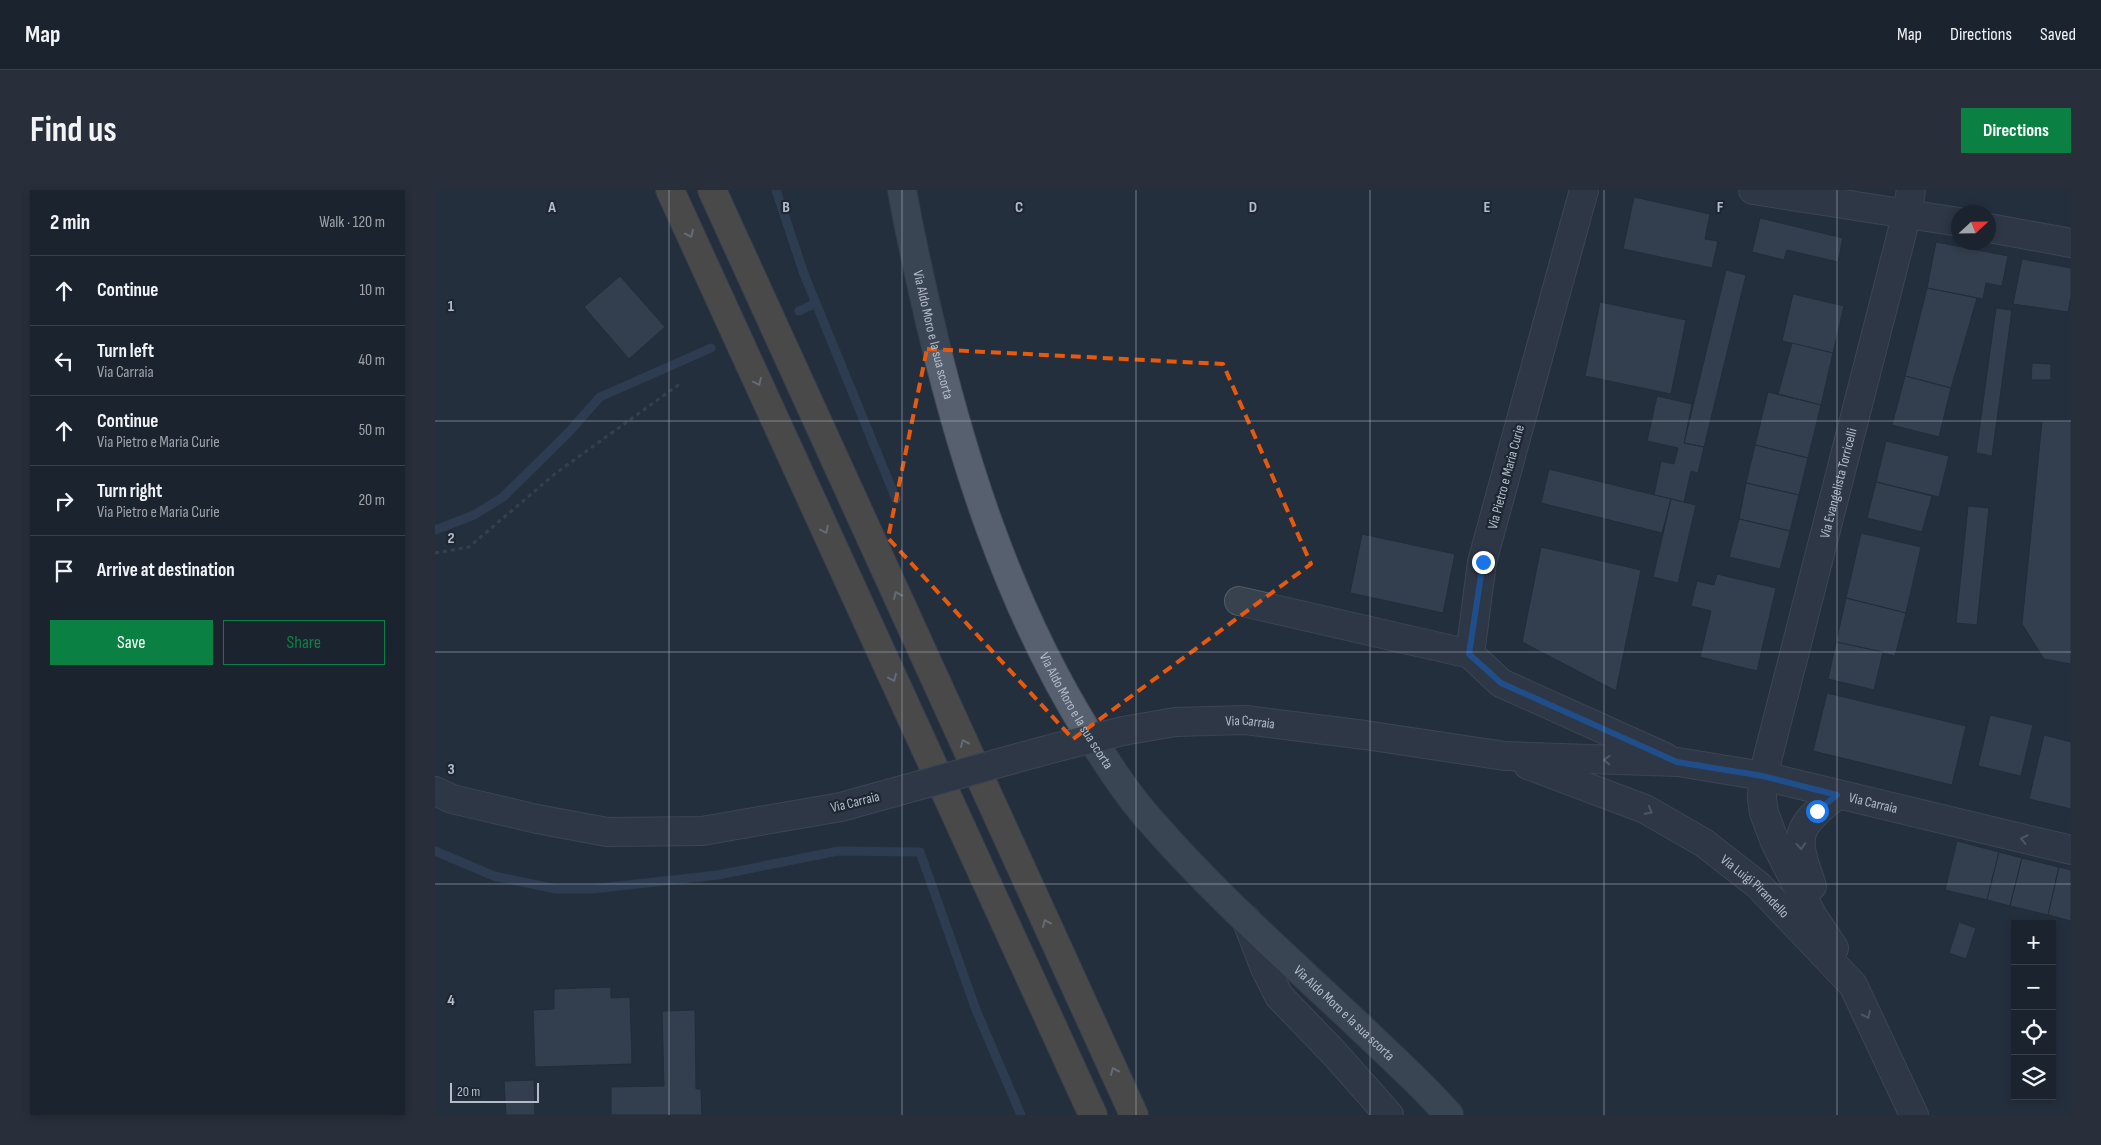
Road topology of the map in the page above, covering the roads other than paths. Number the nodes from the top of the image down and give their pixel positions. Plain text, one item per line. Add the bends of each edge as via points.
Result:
1 (670, 190) edge
2 (712, 190) edge
3 (901, 190) edge
4 (1584, 190) edge
5 (1753, 190) edge
6 (1909, 201) edge
7 (1951, 219) edge
8 (1996, 229) edge
9 (2071, 243) edge
10 (1239, 602) dead end
11 (1469, 654) junction
12 (1505, 756) junction
13 (1677, 762) junction
14 (1763, 776) junction
15 (435, 791) edge
16 (1837, 795) junction
17 (2071, 850) edge
18 (1246, 919) junction
19 (1834, 948) junction
20 (1853, 985) junction
21 (1093, 1115) edge
22 (1134, 1115) edge
23 (1389, 1115) edge
24 (1449, 1115) edge
25 (1915, 1115) edge

1 -> 21 highway
22 -> 2 highway
3 - 18 main road, Via Aldo Moro e la sua scorta via 938,357 962,444 983,508 1037,643 1113,772 1153,824
4 - 11 street, Via Pietro e Maria Curie via 1483,562
5 - 6 street
6 - 7 street
6 - 14 street, Via Evangelista Torricelli
8 - 9 street
10 - 11 street
11 - 13 street via 1501,683
13 -> 12 street, Via Carraia
12 - 15 street, Via Carraia, bridge via 1246,720 1175,722 1123,730 841,807 702,831 607,832 453,799
12 -> 20 street, Via Luigi Pirandello via 1645,809 1704,843 1758,885
13 - 14 street, Via Carraia
14 - 16 street, Via Carraia
14 - 19 street, Via Luigi Pirandello via 1764,813 1775,842 1812,915
17 -> 16 street, Via Carraia
16 -> 19 street via 1808,820 1800,838 1804,862
18 - 23 street via 1279,996
18 - 24 main road, Via Aldo Moro e la sua scorta
19 - 20 street
20 -> 25 street, Via Luigi Pirandello

